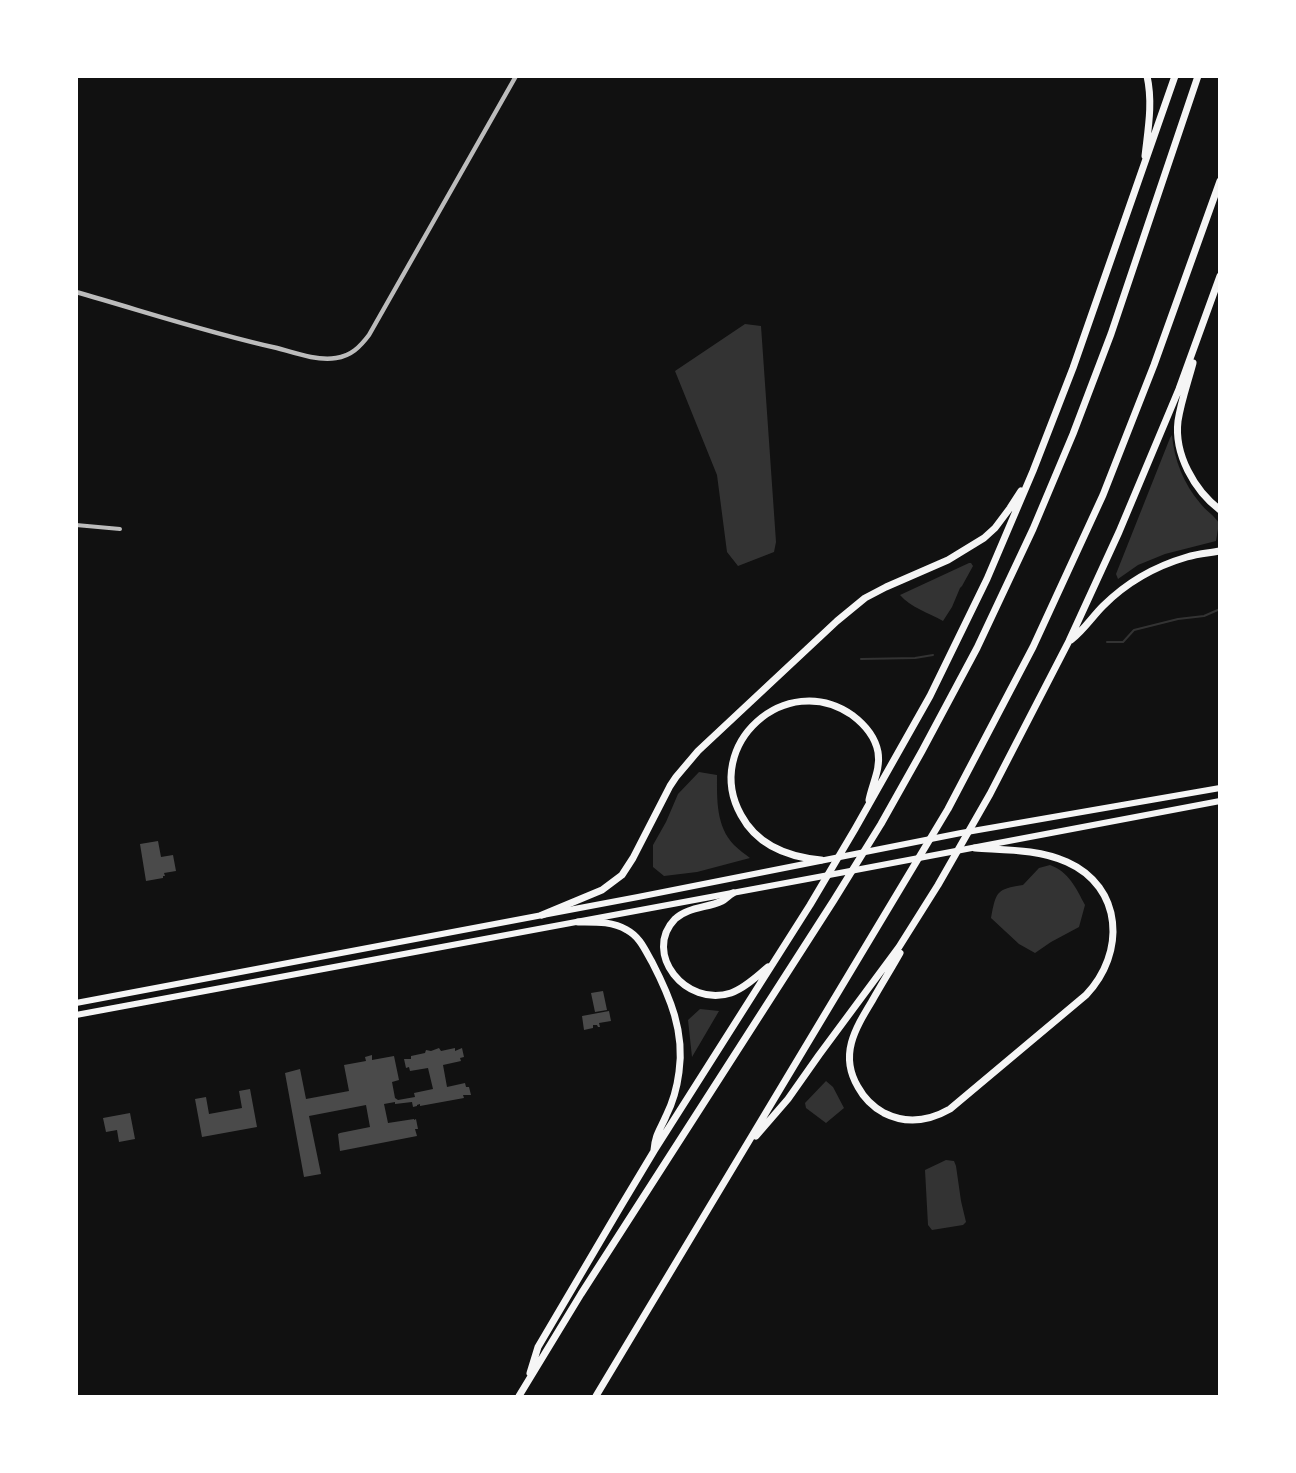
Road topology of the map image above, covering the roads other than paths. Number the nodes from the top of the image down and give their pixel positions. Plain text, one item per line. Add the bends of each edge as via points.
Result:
1 (516, 76) edge
2 (1147, 76) edge
3 (1175, 76) edge
4 (1198, 76) edge
5 (1144, 167) junction
6 (1220, 181) edge
7 (1220, 276) edge
8 (76, 292) edge
9 (1205, 319) junction
10 (1034, 471) junction
11 (1220, 510) edge
12 (76, 525) edge
13 (120, 529) dead end
14 (1220, 551) edge
15 (1069, 641) junction
16 (1220, 788) edge
17 (1220, 801) edge
18 (867, 809) junction
19 (975, 848) junction
20 (821, 860) junction
21 (733, 893) junction
22 (542, 915) junction
23 (918, 919) junction
24 (578, 922) junction
25 (774, 961) junction
26 (76, 1003) edge
27 (76, 1015) edge
28 (654, 1151) junction
29 (743, 1152) junction
30 (526, 1384) junction
31 (519, 1396) edge
32 (596, 1396) edge

1 - 8 street via 369,335 348,355 321,358 251,342
2 - 5 highway via 1150,106
3 - 5 highway
4 - 30 highway via 1073,434 971,658 922,751 834,900
5 - 10 highway
6 - 29 highway via 1103,495 1033,647 948,809
7 - 9 highway
9 - 11 highway via 1179,414 1178,440 1195,483
9 - 15 highway via 1119,532
10 - 18 highway via 930,696
10 - 22 highway via 984,538 948,560 865,598 698,751 670,786 622,875 602,890
12 - 13 street
14 - 15 highway via 1190,556 1143,576 1122,589
15 - 23 highway via 985,804
16 - 20 highway
17 - 19 highway
18 - 20 highway via 878,771 878,752 868,730 858,720 833,705 809,701 779,707 754,724 735,755 731,777 736,806 745,823 762,840 786,853
18 - 25 highway
19 - 21 highway
19 - 23 highway via 1045,855 1084,872 1100,890 1110,910 1110,956 1100,978 1086,994 958,1103 931,1118 913,1120 886,1114 870,1102 853,1076 850,1053 858,1023
20 - 22 highway
21 - 24 highway
21 - 25 highway via 674,921 664,945 671,972 695,992 712,996 741,988
22 - 26 highway
23 - 29 highway via 788,1100
24 - 27 highway
24 - 28 highway via 613,924 637,937 673,1008 680,1040 680,1070 675,1095 655,1138
25 - 28 highway
28 - 30 highway via 538,1347
29 - 32 highway
30 - 31 highway

